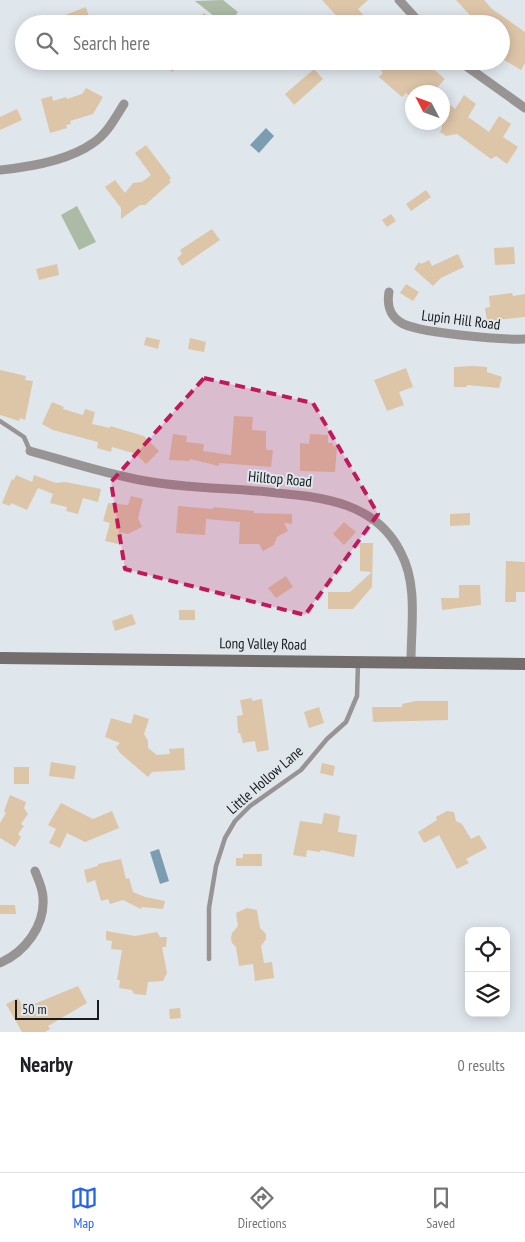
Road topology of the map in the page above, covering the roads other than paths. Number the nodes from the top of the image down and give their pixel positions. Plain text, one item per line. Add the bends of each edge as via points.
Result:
1 (399, 0) edge
2 (413, 15) edge
3 (472, 70) edge
4 (124, 104) dead end
5 (525, 108) edge
6 (0, 170) edge
7 (389, 292) dead end
8 (525, 339) edge
9 (0, 421) edge
10 (30, 451) joint
11 (0, 658) edge
12 (411, 661) junction
13 (358, 662) junction
14 (525, 664) edge
15 (35, 871) dead end
16 (209, 959) dead end
17 (0, 963) edge

1 - 2 street
3 - 5 street
4 - 6 street via 109,127 93,143 80,150 22,168
7 - 8 street, Lupin Hill Road via 389,310 398,321 413,328 502,340
9 - 10 lane via 24,437
10 - 12 street, Hilltop Road via 140,480 323,497 375,520 388,534 407,566 411,586
11 - 13 street, Long Valley Road
12 - 13 street, Long Valley Road
12 - 14 street, Long Valley Road
13 - 16 lane, Little Hollow Lane via 357,696 346,722 301,770 250,806 235,821 226,838 216,866 209,908
15 - 17 street via 43,897 42,916 22,950

